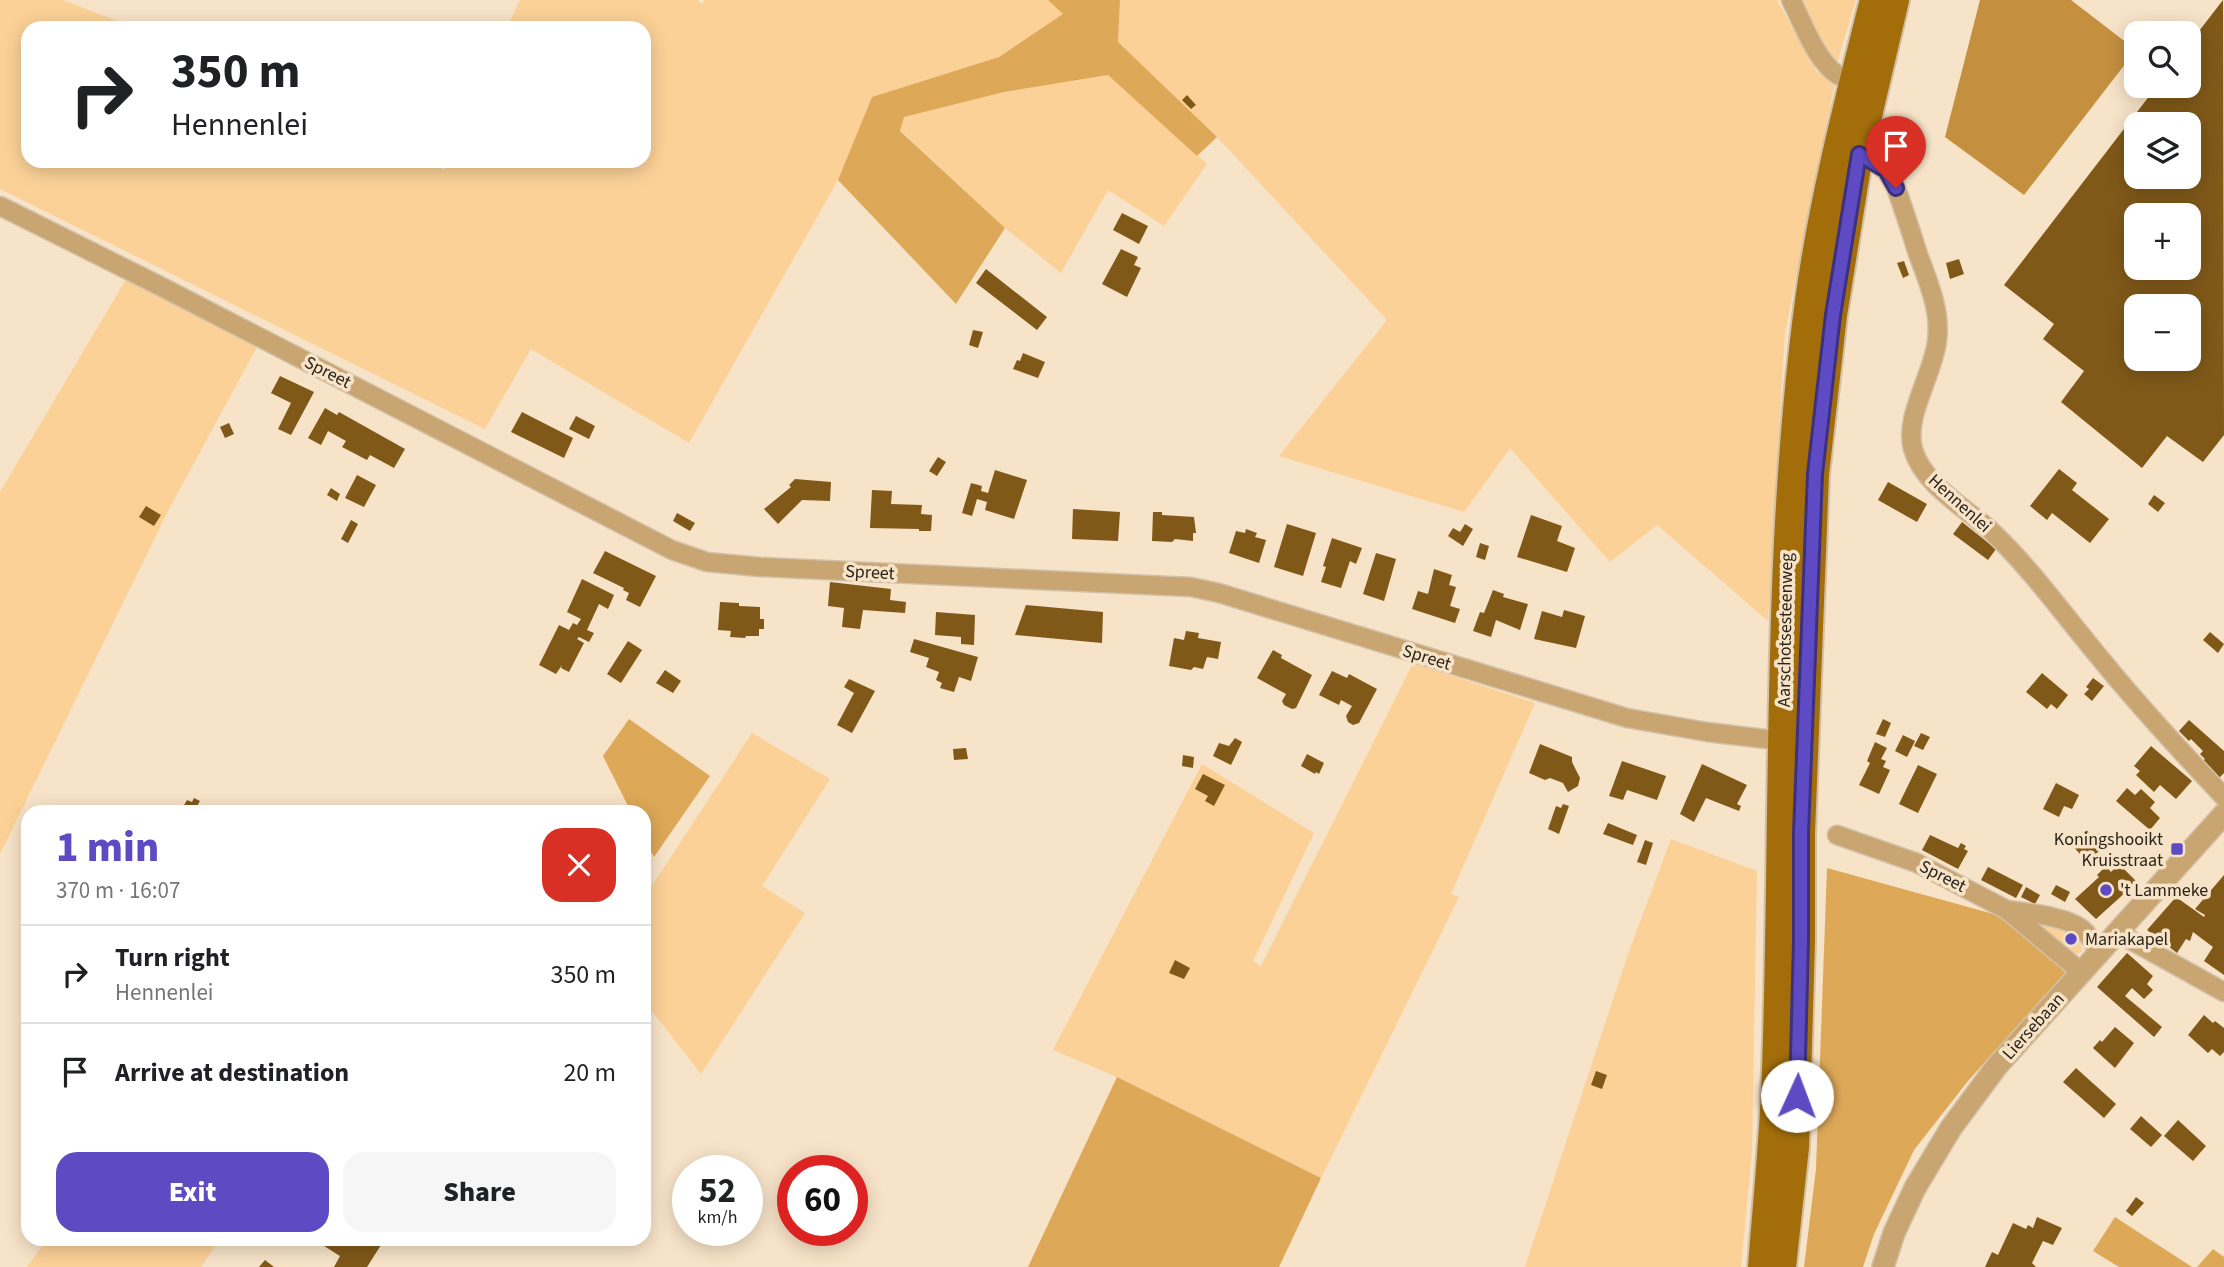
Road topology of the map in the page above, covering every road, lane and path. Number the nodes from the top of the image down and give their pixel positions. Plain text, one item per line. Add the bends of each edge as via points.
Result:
1 (1791, 0) edge
2 (1874, 0) edge
3 (1895, 0) edge
4 (1854, 81) junction
5 (1859, 154) junction
6 (0, 206) edge
7 (1793, 742) junction
8 (2224, 797) edge
9 (2224, 814) edge
10 (1837, 835) dead end
11 (2007, 910) junction
12 (2118, 933) junction
13 (2098, 951) junction
14 (2081, 972) junction
15 (2224, 992) edge
16 (1762, 1267) edge
17 (1782, 1267) edge
18 (1883, 1267) edge

1 - 4 street via 1829,68
2 - 4 main road, Aarschotsesteenweg
3 - 5 main road, Aarschotsesteenweg
4 - 7 main road, Aarschotsesteenweg via 1830,180 1808,313 1786,555
5 - 7 main road, Aarschotsesteenweg via 1833,315 1815,474
5 - 8 street, Hennenlei via 1886,170 1896,188 1937,312 1937,342 1912,432 1918,461 1934,482 2024,564 2134,700
6 - 7 street, Spreet via 672,550 707,562 1191,587 1627,718
7 - 16 main road, Aarschotsesteenweg
7 - 17 main road, Aarschotsesteenweg via 1801,833 1801,941 1795,1147
9 - 12 street, Liersebaan
10 - 11 street, Spreet via 1917,863
11 - 13 street, Spreet via 2044,915 2080,927
11 - 14 street, Spreet
12 - 13 street, Liersebaan
12 - 15 street
13 - 14 street, Liersebaan
14 - 18 street, Liersebaan via 1997,1066 1951,1128 1915,1188

